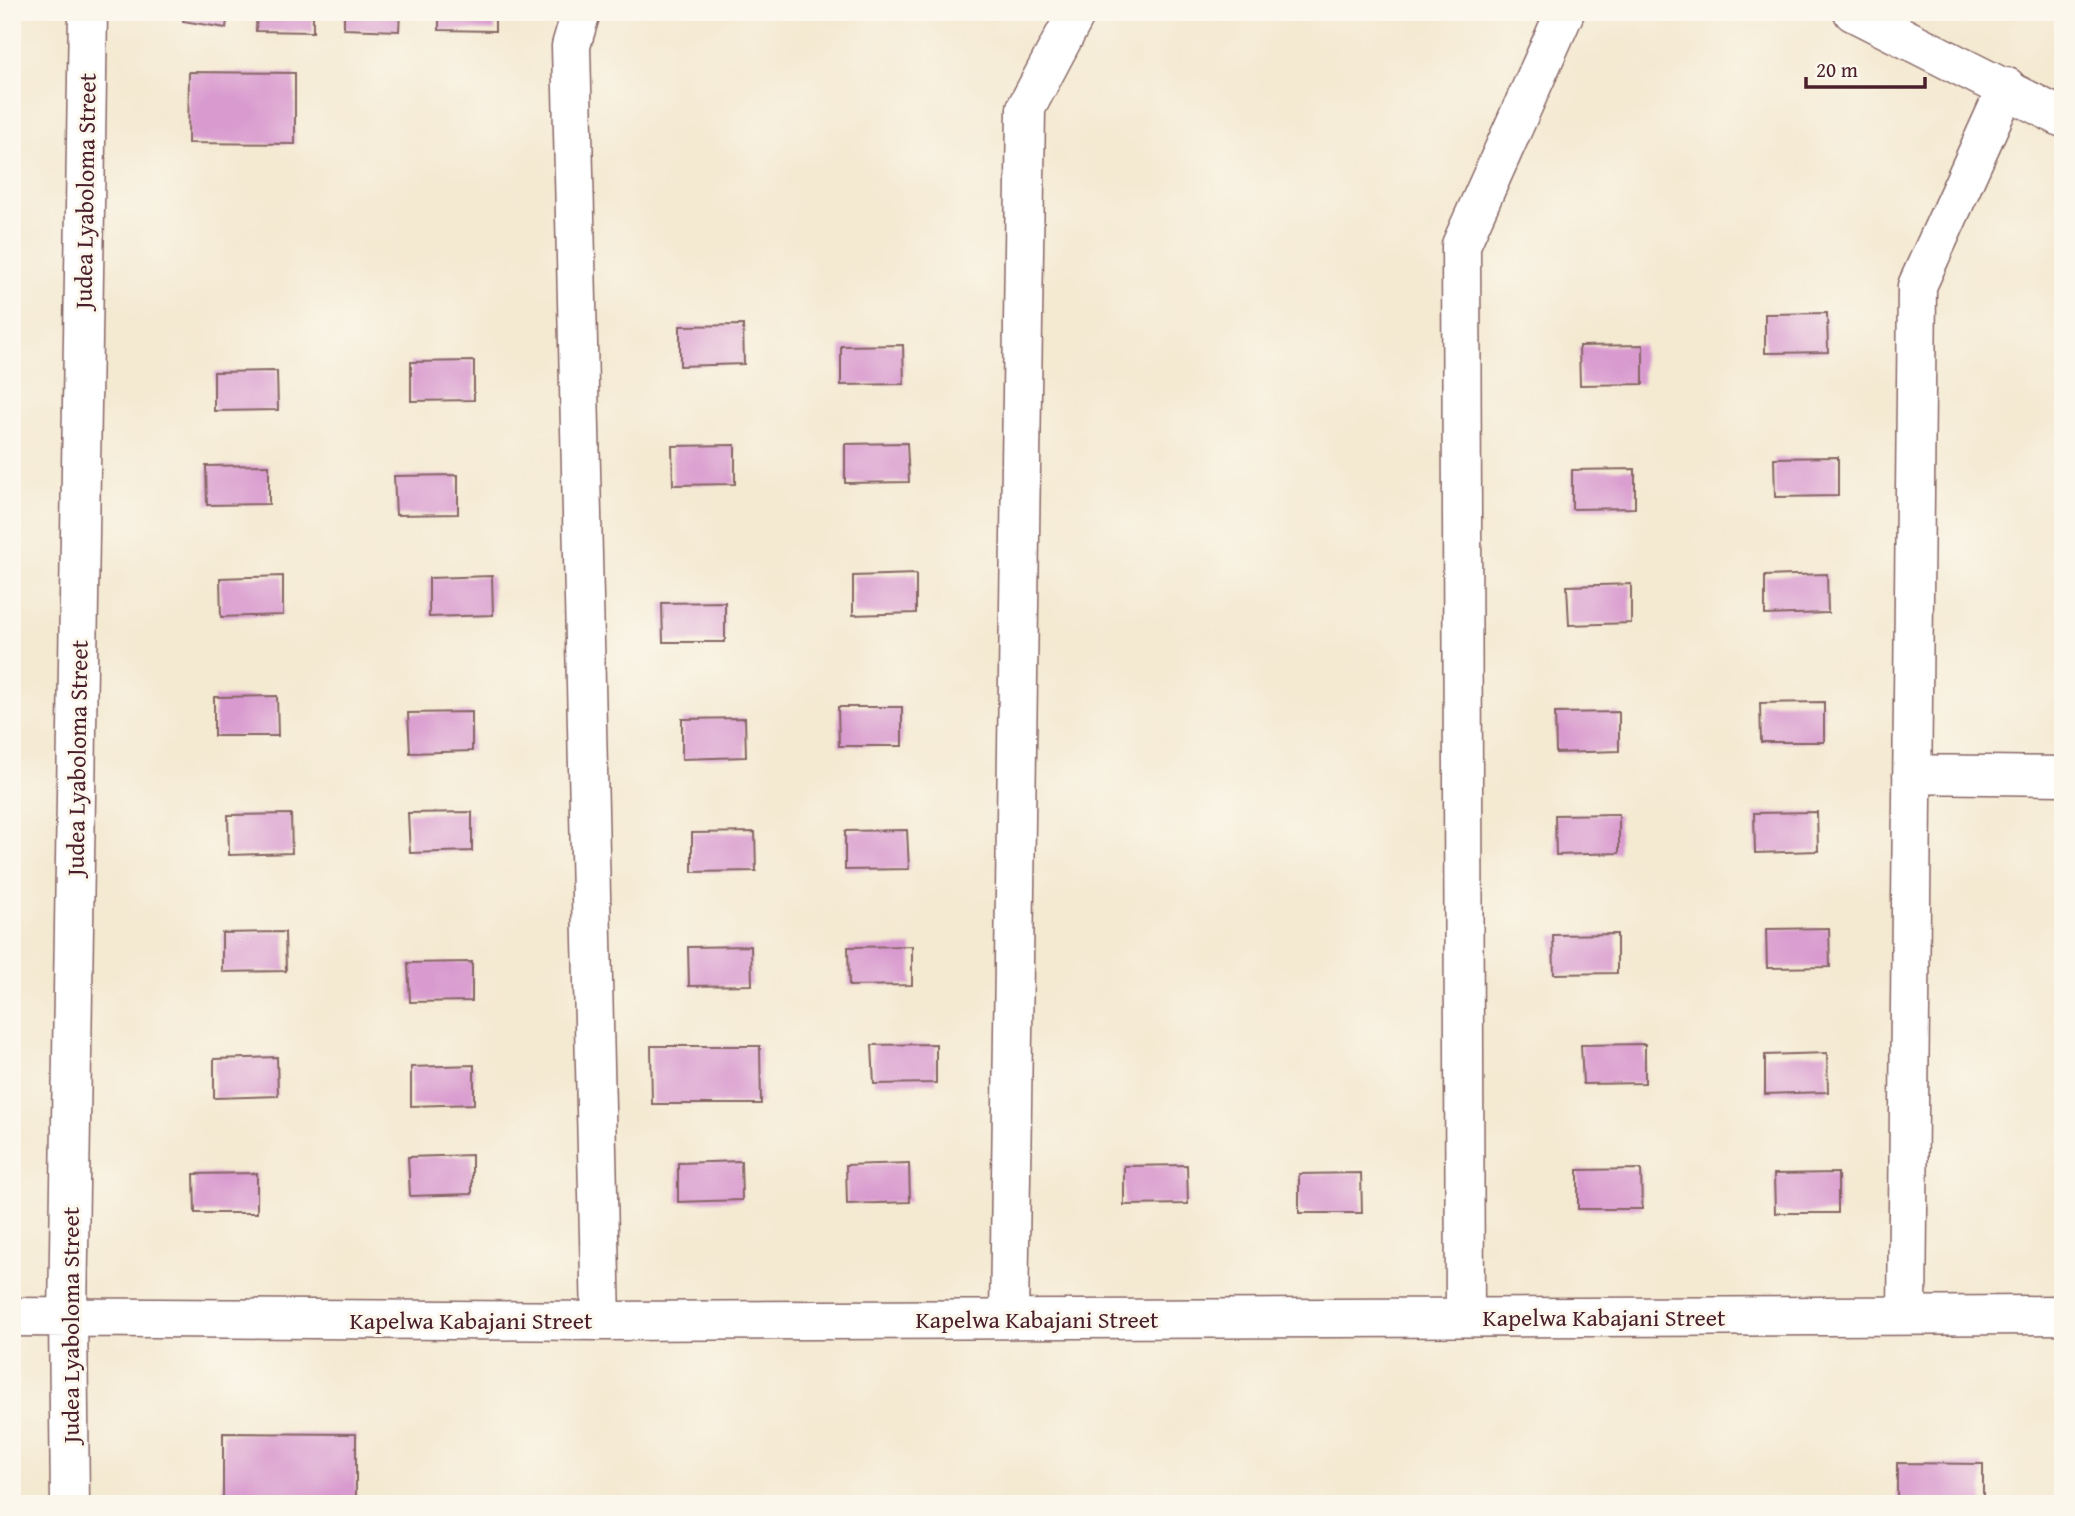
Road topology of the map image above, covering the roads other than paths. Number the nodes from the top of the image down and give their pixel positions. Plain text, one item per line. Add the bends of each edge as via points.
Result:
1 (88, 12) edge
2 (581, 12) edge
3 (1077, 12) edge
4 (1565, 12) edge
5 (1853, 12) edge
6 (2007, 87) junction
7 (2063, 118) edge
8 (1912, 774) junction
9 (2063, 776) edge
10 (1907, 1315) junction
11 (2063, 1315) edge
12 (12, 1317) edge
13 (68, 1317) junction
14 (1465, 1317) junction
15 (1009, 1319) junction
16 (601, 1321) junction
17 (69, 1504) edge

1 - 13 street, Judea Lyaboloma Street
2 - 16 street via 571,60
3 - 15 street via 1026,108
4 - 14 street via 1461,245
5 - 6 street
6 - 7 street
6 - 8 street via 1917,286
8 - 9 street
8 - 10 street
10 - 11 street, Kapelwa Kabajani Street
10 - 14 street, Kapelwa Kabajani Street
12 - 13 street, Kapelwa Kabajani Street
13 - 16 street, Kapelwa Kabajani Street
13 - 17 street, Judea Lyaboloma Street
14 - 15 street, Kapelwa Kabajani Street
15 - 16 street, Kapelwa Kabajani Street

